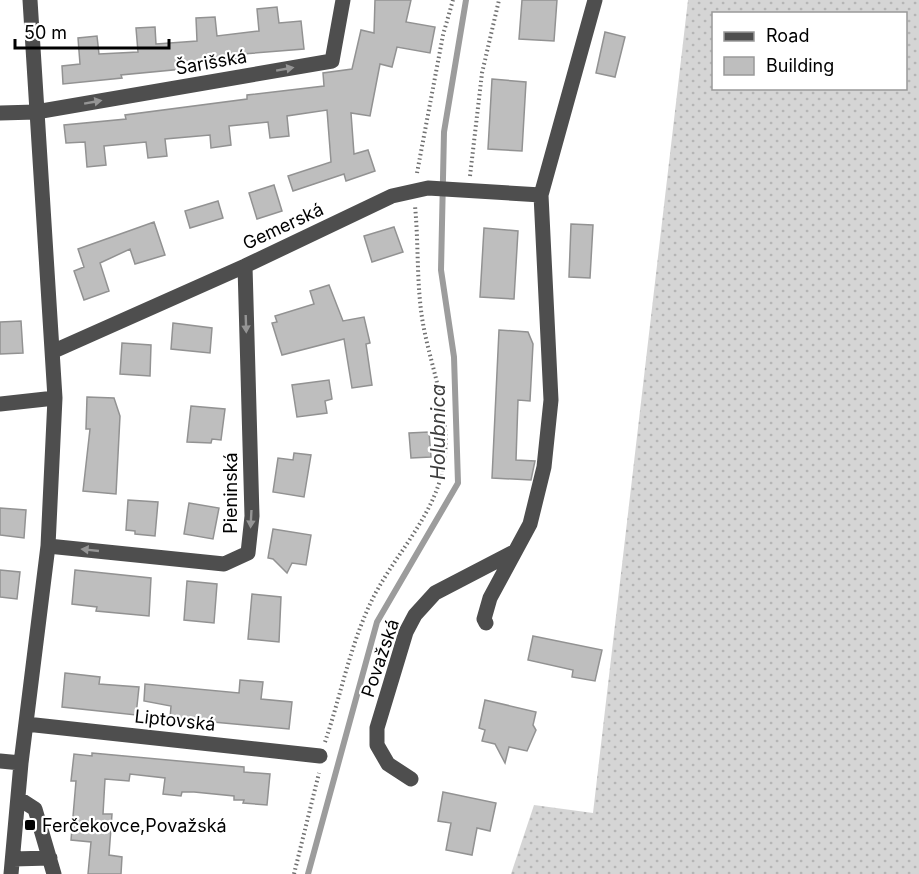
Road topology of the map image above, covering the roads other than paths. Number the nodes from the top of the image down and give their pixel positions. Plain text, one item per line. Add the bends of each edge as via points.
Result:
1 (30, 0) edge
2 (343, 0) edge
3 (595, 0) edge
4 (36, 112) junction
5 (0, 113) edge
6 (541, 195) junction
7 (245, 266) junction
8 (54, 351) junction
9 (56, 398) junction
10 (0, 404) edge
11 (48, 546) junction
12 (512, 553) junction
13 (486, 623) dead end
14 (26, 724) junction
15 (320, 756) road end
16 (0, 761) edge
17 (21, 763) junction
18 (411, 778) dead end
19 (18, 798) junction
20 (50, 858) junction
21 (12, 867) edge
22 (54, 874) edge

1 - 4 street
4 -> 2 street, Šarišská via 332,61
3 - 6 street
4 - 5 street
4 - 8 street
6 - 7 street, Gemerská via 421,189 392,196
6 - 12 street via 551,400 537,506
7 - 8 street, Gemerská
7 -> 11 street, Pieninská via 252,516 248,553 224,564
8 - 9 street
9 - 10 street
9 - 11 street
11 - 14 street
12 - 13 street via 490,598
12 - 18 street, Považská via 435,593 406,632 377,728 377,745 388,764
14 - 15 street, Liptovská
14 - 17 street
16 - 17 street
17 - 19 street
19 - 20 street via 35,809
19 - 21 street
20 - 21 street
20 - 22 street

